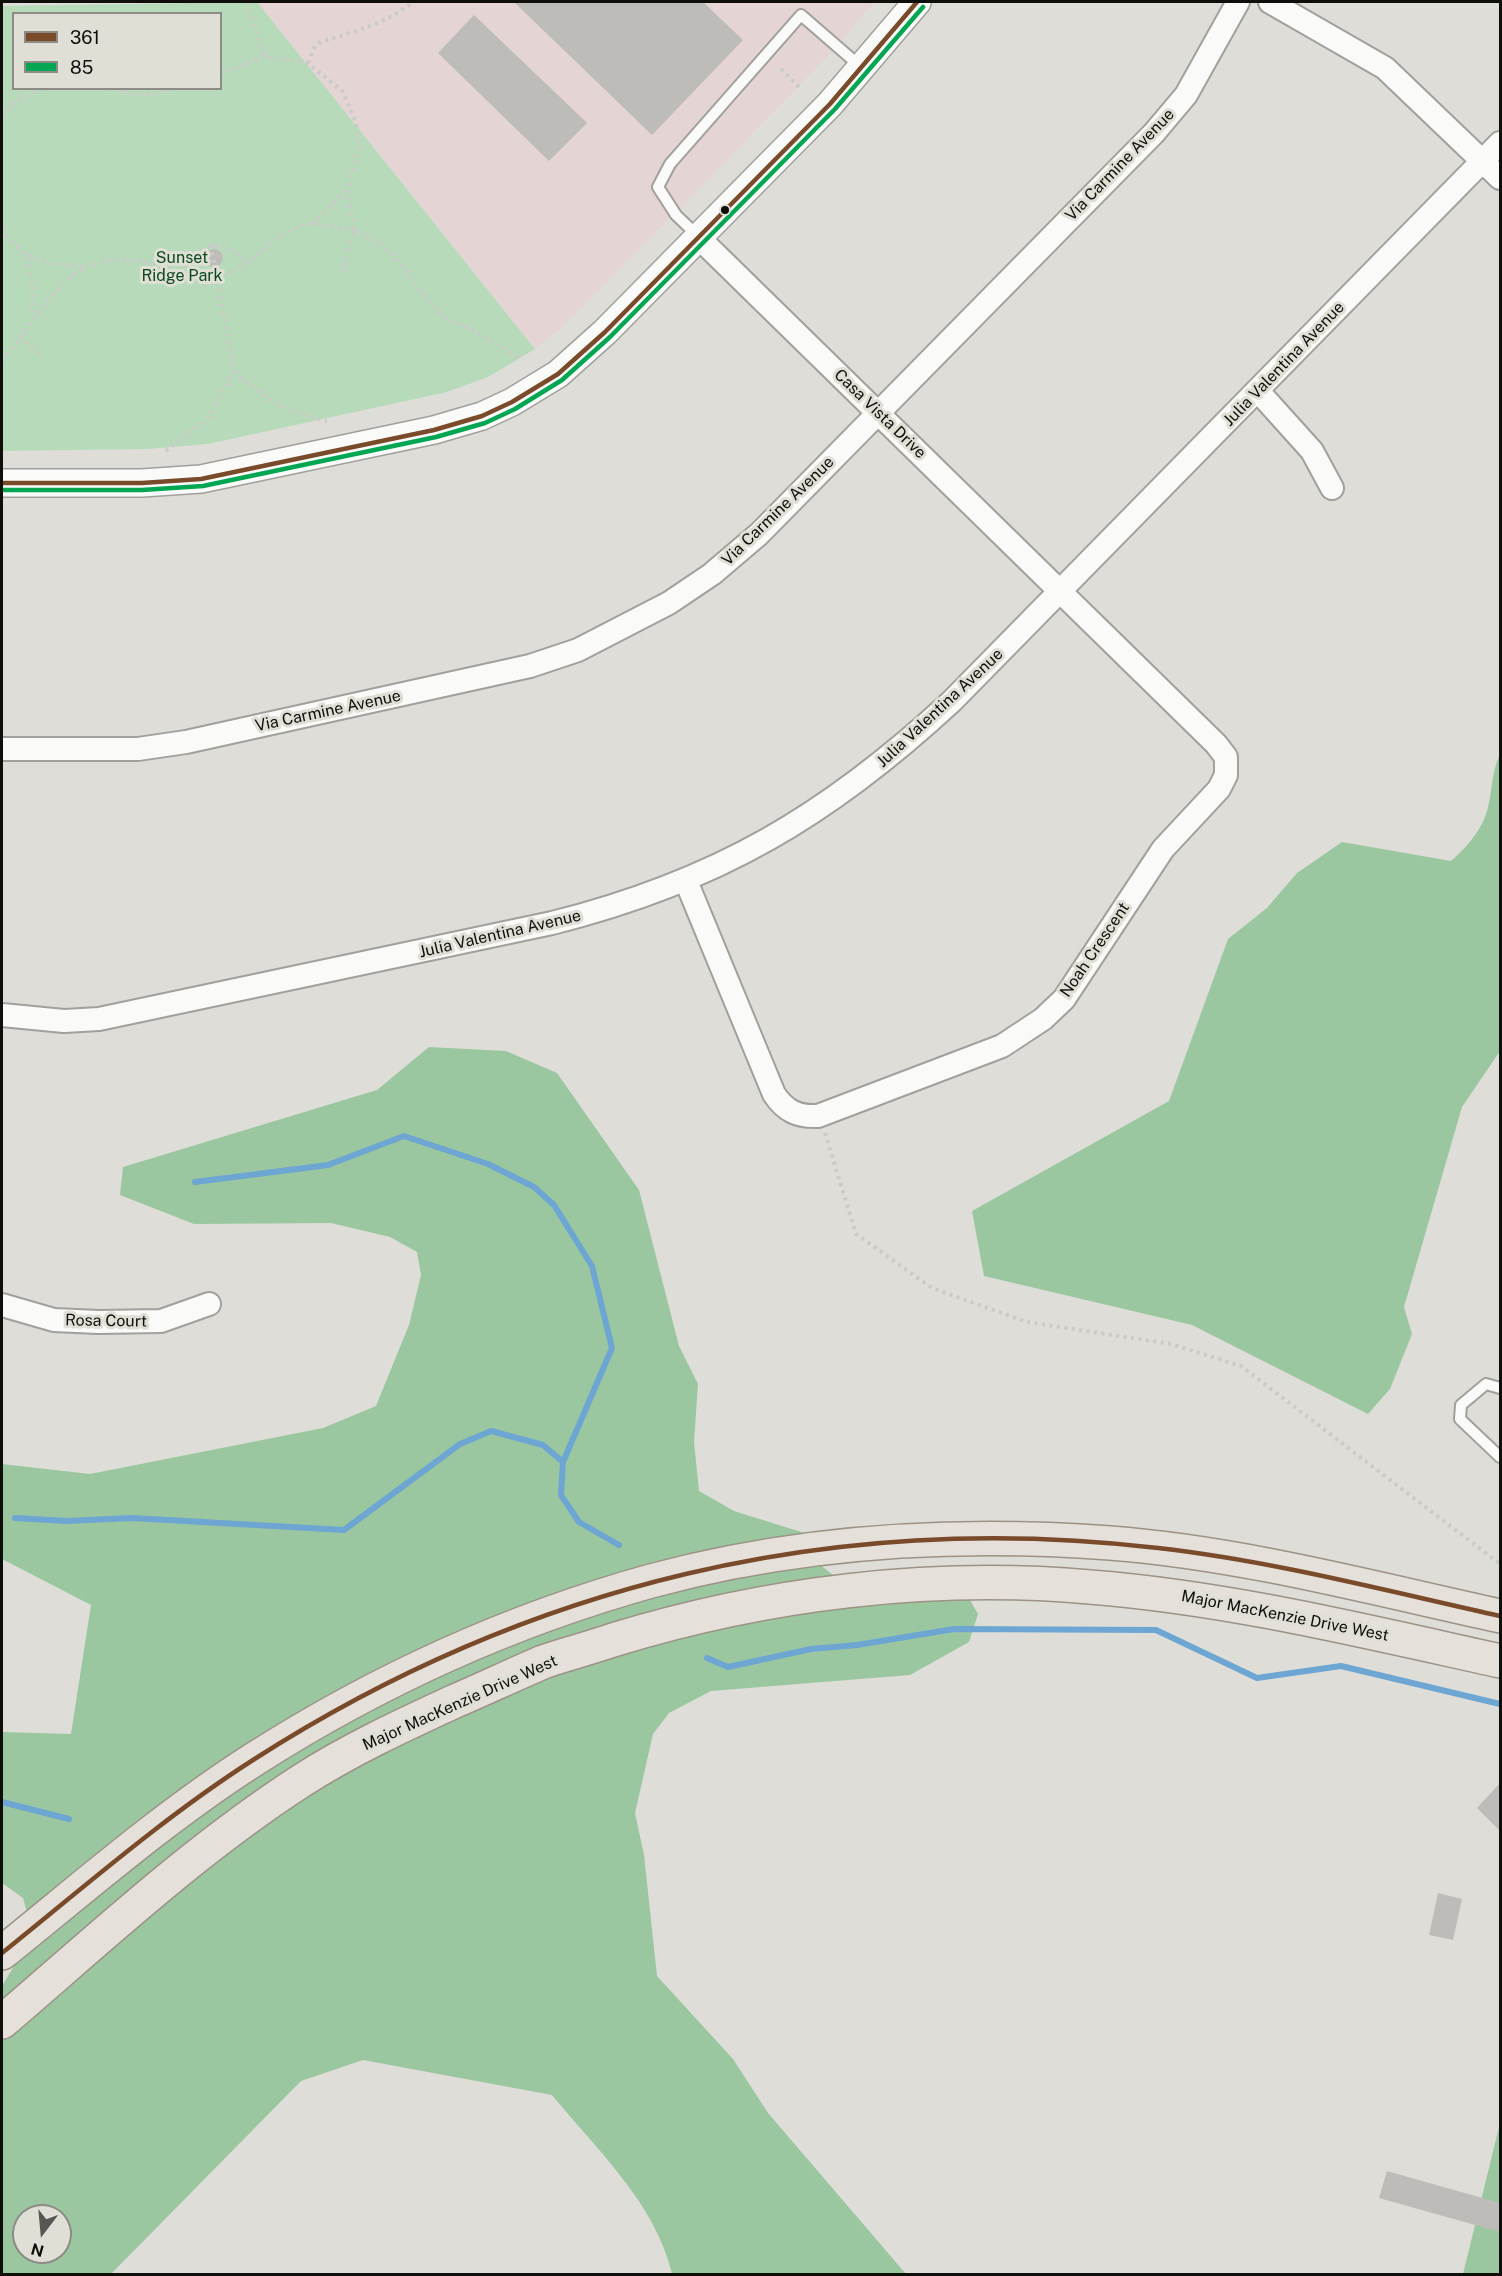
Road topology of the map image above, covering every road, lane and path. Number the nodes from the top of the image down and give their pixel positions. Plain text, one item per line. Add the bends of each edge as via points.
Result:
1 (247, 2) edge
2 (413, 2) edge
3 (917, 2) edge
4 (1238, 2) edge
5 (1270, 2) edge
6 (264, 56) junction
7 (308, 63) junction
8 (862, 68) junction
9 (781, 69) dead end
10 (222, 73) edge
11 (800, 88) dead end
12 (38, 90) edge
13 (114, 90) edge
14 (168, 90) edge
15 (2, 116) edge
16 (1500, 143) edge
17 (1483, 161) junction
18 (1500, 178) edge
19 (347, 192) junction
20 (312, 224) junction
21 (2, 229) edge
22 (355, 230) junction
23 (698, 237) junction
24 (212, 245) junction
25 (21, 251) junction
26 (246, 262) junction
27 (88, 267) junction
28 (342, 273) dead end
29 (185, 275) junction
30 (217, 277) junction
31 (30, 320) junction
32 (20, 336) junction
33 (43, 358) dead end
34 (523, 360) dead end
35 (2, 362) edge
36 (234, 371) junction
37 (1258, 391) junction
38 (879, 413) junction
39 (327, 421) dead end
40 (166, 451) dead end
41 (2, 483) edge
42 (1332, 488) dead end
43 (1061, 591) junction
44 (2, 750) edge
45 (686, 881) junction
46 (2, 1015) edge
47 (824, 1130) dead end
48 (209, 1304) dead end
49 (2, 1305) edge
50 (1500, 1388) edge
51 (1500, 1457) edge
52 (1500, 1564) edge
53 (1500, 1616) edge
54 (1500, 1661) edge
55 (2, 1953) edge
56 (2, 2022) edge

1 - 6 path
2 - 7 path via 366,29 321,42
3 - 8 street
4 - 38 street, Via Carmine Avenue via 1186,95 1154,133
5 - 17 street via 1385,68
6 - 7 path
6 - 10 path
7 - 19 path via 343,92 356,122 359,146
8 - 23 street
8 - 23 lane via 801,15 670,164 658,187 676,215
9 - 11 path
12 - 15 path via 16,102
13 - 14 path via 144,95
16 - 17 street, Julia Valentina Avenue
17 - 18 street
17 - 37 street, Julia Valentina Avenue
19 - 20 path
19 - 22 path
20 - 22 path
20 - 26 path via 274,238
21 - 25 path
22 - 28 path
22 - 34 path via 383,244 440,314
23 - 38 street, Casa Vista Drive
23 - 41 street via 558,374 512,402 460,423 201,479
24 - 26 path via 228,248
24 - 29 path via 193,257
24 - 30 path
25 - 27 path via 49,263
25 - 31 path via 33,285
26 - 30 path
27 - 29 path via 108,260 132,260
27 - 31 path via 52,292
29 - 30 path
30 - 36 path
31 - 32 path
32 - 33 path
32 - 35 path
36 - 39 path via 279,406
36 - 40 path via 207,420
37 - 42 street via 1312,451
37 - 43 street, Julia Valentina Avenue
38 - 43 street, Casa Vista Drive
38 - 44 street, Via Carmine Avenue via 759,534 712,574 669,603 578,650 471,681 186,742 138,749
43 - 45 street, Julia Valentina Avenue via 952,701 865,777 776,836
43 - 45 street, Noah Crescent via 1216,744 1226,757 1226,775 1219,789 1163,849 1064,999 1043,1019 991,1051 818,1116 803,1117 780,1104 774,1094
45 - 46 street, Julia Valentina Avenue via 552,923 110,1016 64,1021
47 - 52 path via 856,1234 932,1288 1027,1322 1171,1344 1241,1366
48 - 49 street, Rosa Court via 161,1322 54,1320
50 - 51 lane via 1486,1384 1461,1405 1460,1419
53 - 55 main road via 1220,1558 1112,1543 948,1539 873,1544 743,1562 653,1581 484,1640 374,1690 252,1761 158,1828
54 - 56 main road, Major MacKenzie Drive West via 1248,1606 1086,1586 905,1586 807,1595 656,1627 545,1662 393,1729 305,1779 218,1837

